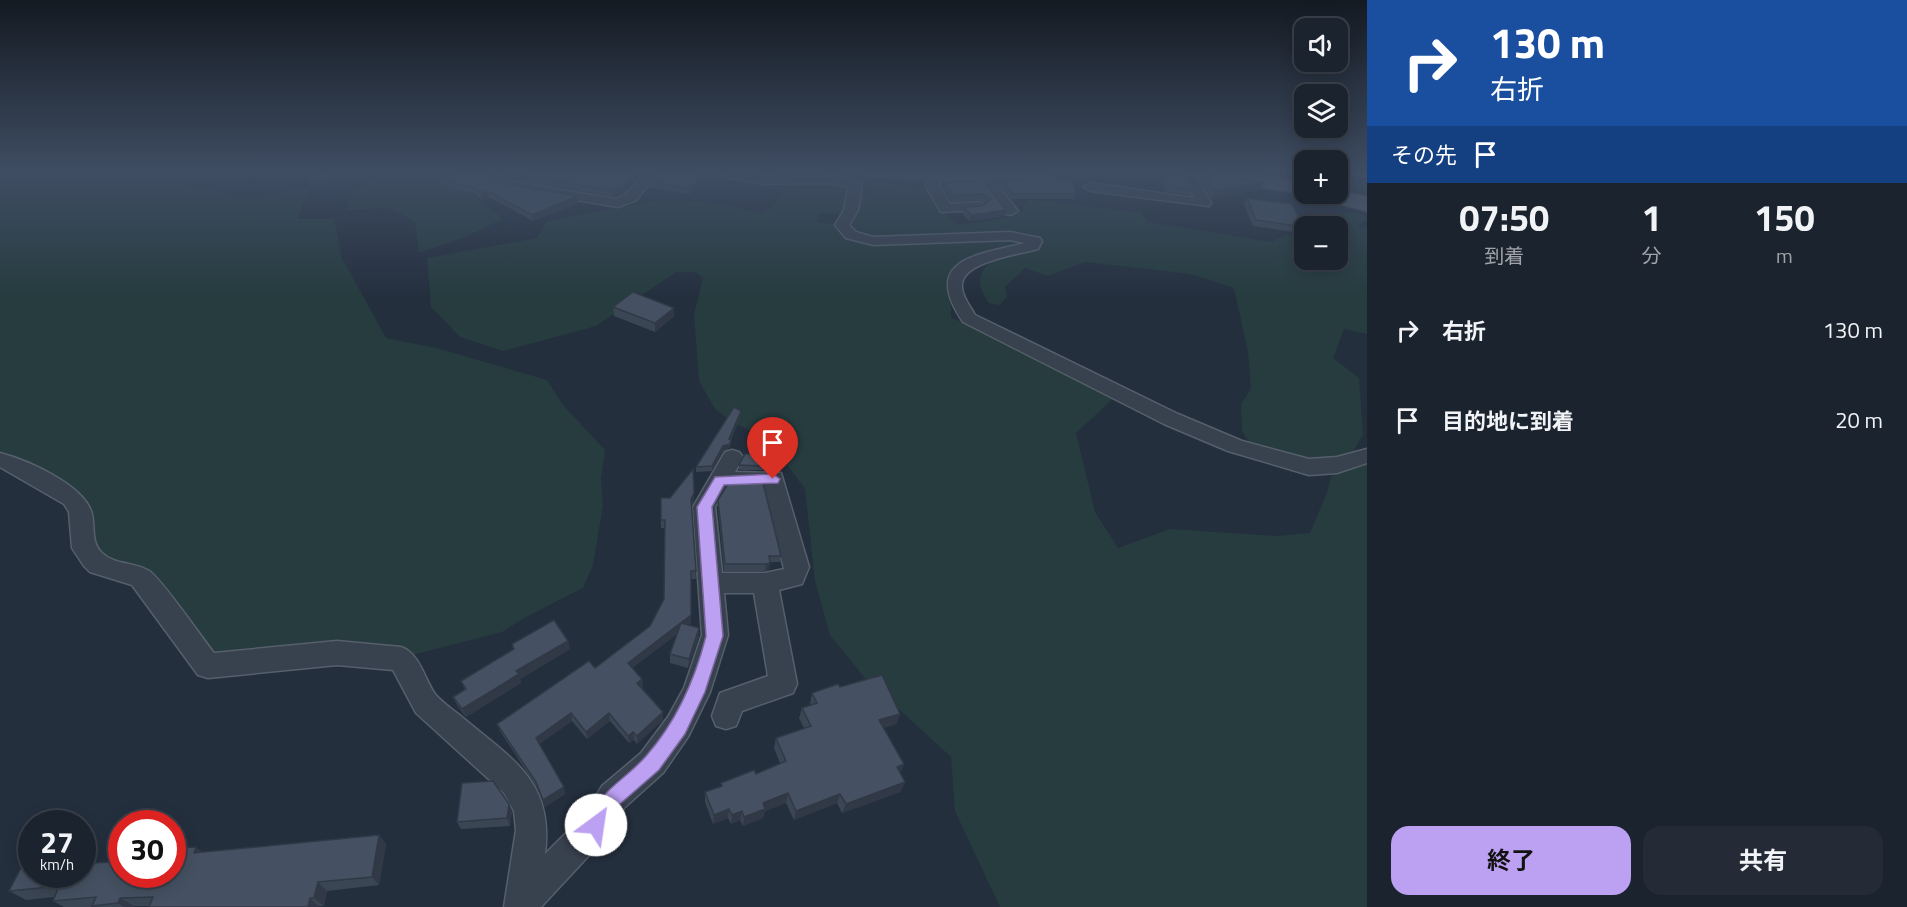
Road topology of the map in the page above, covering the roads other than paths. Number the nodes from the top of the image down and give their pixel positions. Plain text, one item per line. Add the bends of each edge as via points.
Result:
1 (849, 213) edge
2 (1367, 456) edge
3 (732, 458) dead end
4 (0, 460) edge
5 (720, 480) junction
6 (710, 583) junction
7 (765, 583) junction
8 (726, 716) dead end
9 (521, 905) edge

1 - 2 street via 842,225 851,235 873,241 1030,238 1035,241 1033,246 970,261 958,270 953,289 969,318 1171,419 1235,446 1309,467 1336,465
3 - 5 street
4 - 9 street via 72,498 80,512 84,548 92,559 99,565 141,578 208,666 337,653 401,659 426,704 515,782 529,808 532,830
5 - 6 street via 705,507
5 - 7 street via 773,479 797,567 793,577
6 - 7 street
6 - 9 street via 715,636 696,692 678,727 652,764 613,797 596,825
7 - 8 street via 783,684 730,702

